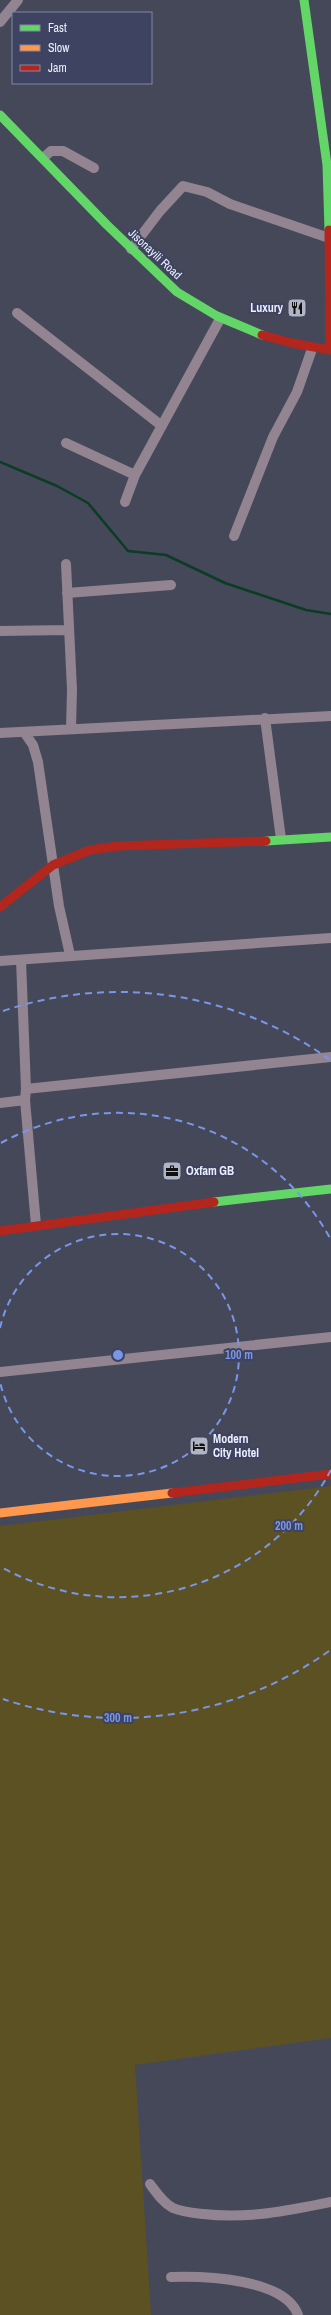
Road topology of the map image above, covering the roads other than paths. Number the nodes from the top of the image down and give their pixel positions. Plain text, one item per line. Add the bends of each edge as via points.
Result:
1 (304, 0) edge
2 (14, 1) edge
3 (0, 22) edge
4 (2, 121) edge
5 (43, 158) junction
6 (94, 168) dead end
7 (329, 238) junction
8 (131, 249) junction
9 (17, 313) dead end
10 (220, 319) junction
11 (312, 349) junction
12 (330, 350) edge
13 (162, 426) junction
14 (66, 443) dead end
15 (135, 474) junction
16 (125, 502) dead end
17 (234, 536) dead end
18 (66, 564) dead end
19 (171, 585) dead end
20 (67, 593) junction
21 (68, 630) junction
22 (0, 631) edge
23 (331, 716) edge
24 (265, 718) junction
25 (71, 728) junction
26 (24, 732) junction
27 (0, 733) edge
28 (331, 837) edge
29 (281, 839) junction
30 (52, 865) junction
31 (0, 907) edge
32 (331, 938) edge
33 (70, 955) junction
34 (20, 960) junction
35 (0, 961) edge
36 (331, 1058) edge
37 (26, 1089) junction
38 (25, 1100) junction
39 (0, 1103) edge
40 (331, 1189) edge
41 (36, 1225) junction
42 (0, 1231) edge
43 (331, 1337) edge
44 (0, 1372) edge
45 (331, 1474) edge
46 (0, 1513) edge
47 (150, 2184) dead end
48 (331, 2202) edge
49 (170, 2277) dead end
50 (298, 2315) edge

1 - 7 street via 307,44 327,164
2 - 3 street
4 - 5 street, Jisonayili Road
5 - 6 street via 51,151 63,151
5 - 8 street, Jisonayili Road
7 - 8 street via 230,204 207,192 183,186
7 - 12 street
8 - 10 street, Jisonayili Road via 181,295
9 - 13 street
10 - 11 street, Jisonayili Road via 252,332
10 - 13 street
11 - 12 street, Jisonayili Road
11 - 17 street via 297,392 273,437
13 - 15 street
14 - 15 street
15 - 16 street
18 - 20 street
19 - 20 street
20 - 21 street
21 - 22 street
21 - 25 street
23 - 24 street
24 - 25 street
24 - 29 street
25 - 26 street
26 - 27 street
26 - 30 street via 33,745 38,762
28 - 29 street
29 - 30 street via 220,844 118,846 90,850
30 - 31 street
30 - 33 street
32 - 33 street via 150,952
33 - 34 street
34 - 35 street
34 - 37 street
36 - 37 street
37 - 38 street
38 - 39 street
38 - 41 street
40 - 41 street
41 - 42 street
43 - 44 street
45 - 46 street
47 - 48 street via 173,2208 222,2216 250,2216
49 - 50 street via 210,2277 270,2290 284,2297

